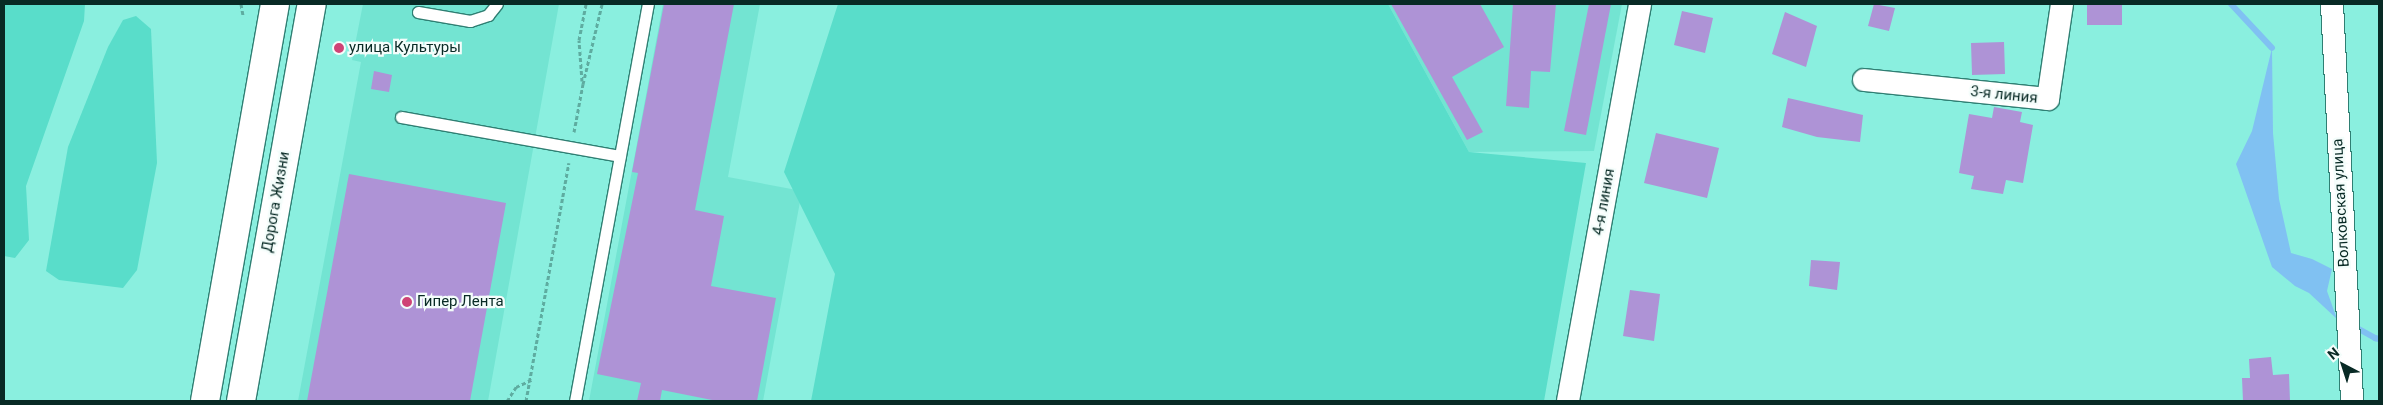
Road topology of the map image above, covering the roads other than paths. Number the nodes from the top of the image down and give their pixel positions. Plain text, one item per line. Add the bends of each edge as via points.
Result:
1 (275, 4) edge
2 (312, 4) edge
3 (497, 4) edge
4 (648, 4) edge
5 (1640, 4) edge
6 (2062, 4) edge
7 (2332, 4) edge
8 (418, 12) dead end
9 (1864, 80) dead end
10 (401, 117) dead end
11 (620, 156) junction
12 (205, 401) edge
13 (240, 401) edge
14 (575, 401) edge
15 (1568, 401) edge
16 (2352, 401) edge

1 - 12 main road
2 - 13 main road, Дорога Жизни
3 - 8 lane via 488,15 470,21
4 - 11 lane
5 - 15 street, 4-я линия
6 - 9 street, 3-я линия via 2048,99
7 - 16 street, Волковская улица
10 - 11 lane
11 - 14 lane

